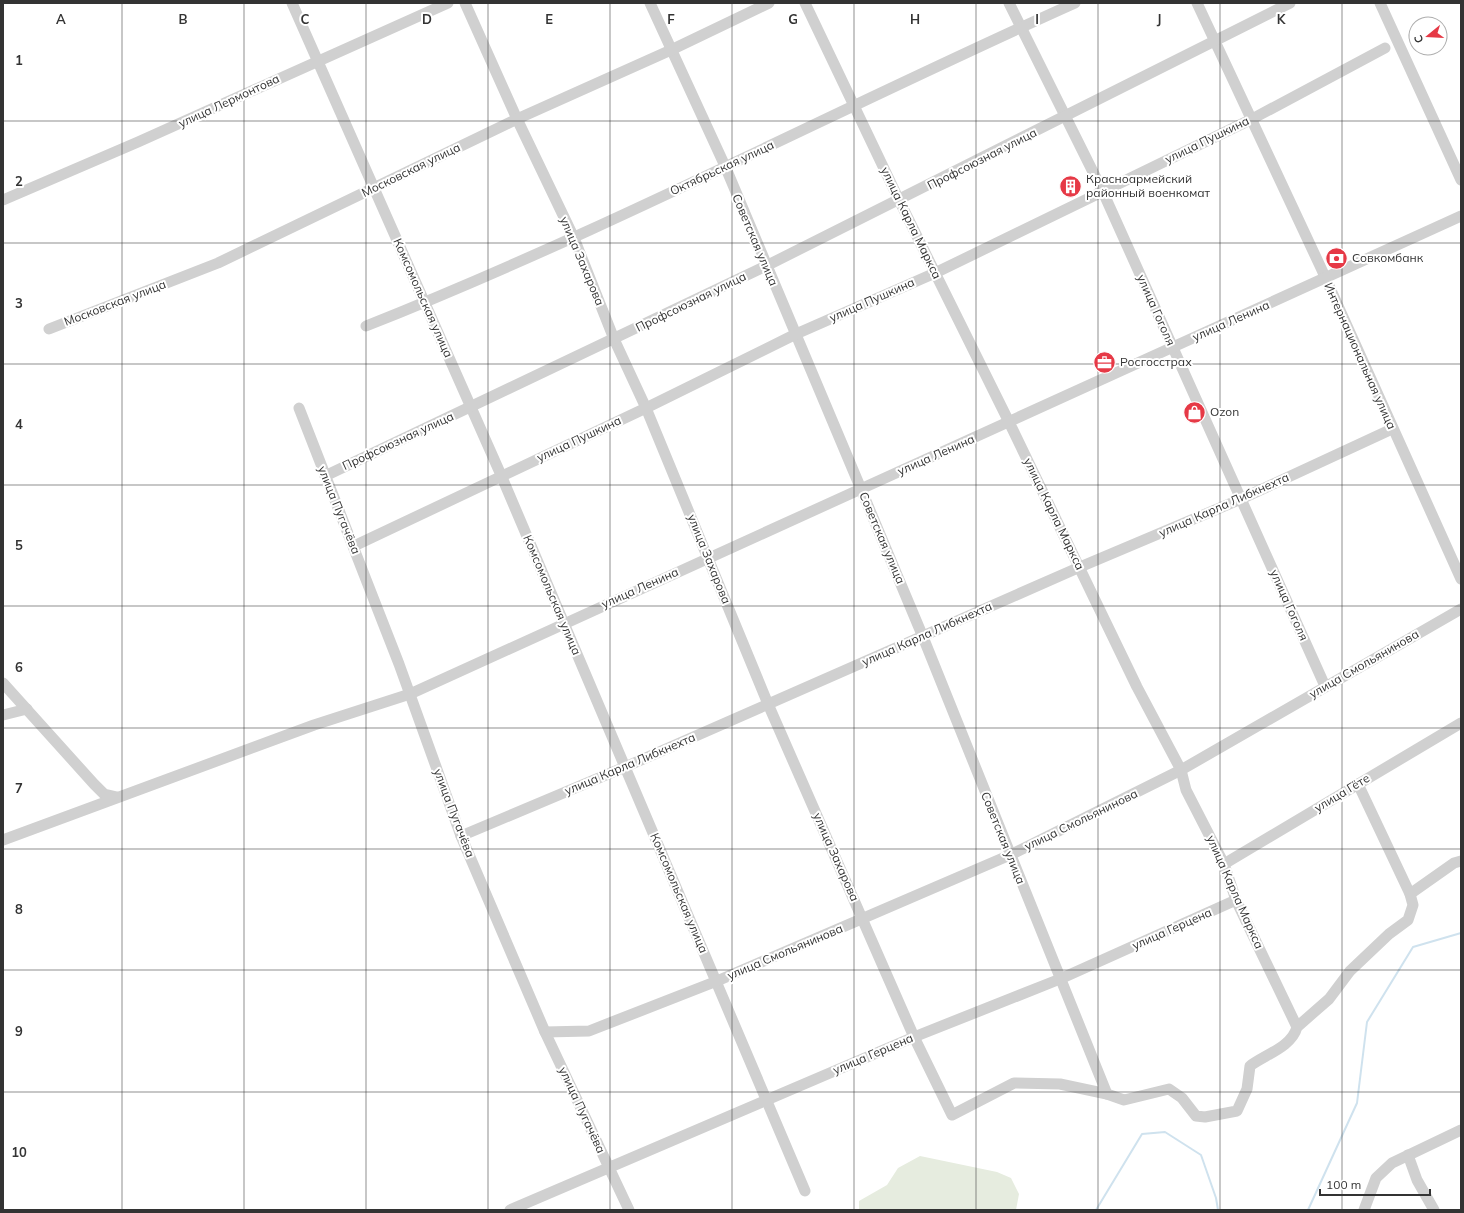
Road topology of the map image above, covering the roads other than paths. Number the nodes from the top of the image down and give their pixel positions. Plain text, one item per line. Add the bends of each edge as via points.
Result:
1 (292, 3) edge
2 (448, 3) edge
3 (465, 3) edge
4 (650, 3) edge
5 (769, 3) edge
6 (805, 3) edge
7 (1009, 3) edge
8 (1075, 3) edge
9 (1197, 3) edge
10 (1290, 3) edge
11 (1380, 3) edge
12 (1021, 27) junction
13 (1215, 41) junction
14 (1386, 48) dead end
15 (670, 50) junction
16 (319, 60) junction
17 (855, 106) junction
18 (1064, 117) junction
19 (1252, 118) junction
20 (517, 119) junction
21 (725, 166) junction
22 (1461, 180) edge
23 (374, 187) junction
24 (1103, 192) junction
25 (6, 199) edge
26 (899, 200) junction
27 (1461, 216) edge
28 (574, 238) junction
29 (766, 266) junction
30 (935, 273) junction
31 (1325, 278) junction
32 (426, 302) junction
33 (366, 326) dead end
34 (49, 329) dead end
35 (796, 334) junction
36 (614, 339) junction
37 (1172, 347) junction
38 (471, 407) junction
39 (299, 408) dead end
40 (646, 408) junction
41 (1009, 422) junction
42 (1392, 429) junction
43 (501, 475) junction
44 (325, 476) junction
45 (861, 489) junction
46 (1241, 499) junction
47 (354, 546) junction
48 (709, 557) junction
49 (1080, 567) junction
50 (1461, 580) edge
51 (1461, 608) edge
52 (564, 622) junction
53 (923, 637) junction
54 (3, 683) edge
55 (1325, 686) junction
56 (410, 694) junction
57 (768, 704) junction
58 (27, 709) junction
59 (3, 715) edge
60 (1461, 723) edge
61 (625, 767) junction
62 (1181, 770) junction
63 (1358, 784) junction
64 (117, 797) junction
65 (461, 836) junction
66 (3, 840) edge
67 (1010, 855) junction
68 (1461, 861) edge
69 (1224, 864) junction
70 (1410, 894) junction
71 (1236, 900) junction
72 (863, 918) junction
73 (1060, 979) junction
74 (717, 981) junction
75 (1297, 1027) junction
76 (545, 1032) junction
77 (914, 1037) junction
78 (1108, 1094) junction
79 (767, 1099) junction
80 (1461, 1130) edge
81 (1408, 1155) junction
82 (610, 1167) junction
83 (805, 1190) dead end
84 (510, 1210) edge
85 (629, 1210) edge
86 (1364, 1210) edge
87 (1434, 1210) edge

1 - 16 street, Комсомольская улица
2 - 16 street, улица Лермонтова
3 - 20 street, улица Захарова
4 - 15 street, Советская улица
5 - 15 street, Московская улица
6 - 17 street, улица Карла Маркса
7 - 12 street, улица Гоголя
8 - 12 street, Октябрьская улица
9 - 13 street, Интернациональная улица
10 - 13 street, Профсоюзная улица
11 - 22 street
12 - 17 street, Октябрьская улица
12 - 18 street, улица Гоголя
13 - 18 street, Профсоюзная улица
13 - 19 street, Интернациональная улица
14 - 19 street, улица Пушкина
15 - 20 street, Московская улица
15 - 21 street, Советская улица
16 - 23 street, Комсомольская улица
16 - 25 street, улица Лермонтова
17 - 21 street, Октябрьская улица
17 - 26 street, улица Карла Маркса
18 - 24 street, улица Гоголя
18 - 26 street, Профсоюзная улица
19 - 24 street, улица Пушкина
19 - 31 street, Интернациональная улица
20 - 23 street, Московская улица
20 - 28 street, улица Захарова
21 - 28 street, Октябрьская улица
21 - 29 street, Советская улица
23 - 32 street, Комсомольская улица
23 - 34 street, Московская улица via 218,263
24 - 30 street, улица Пушкина
24 - 37 street, улица Гоголя
26 - 29 street, Профсоюзная улица
26 - 30 street, улица Карла Маркса
27 - 31 street, улица Ленина
28 - 32 street, Октябрьская улица
28 - 36 street, улица Захарова
29 - 35 street, Советская улица
29 - 36 street, Профсоюзная улица
30 - 35 street, улица Пушкина
30 - 41 street, улица Карла Маркса
31 - 37 street, улица Ленина
31 - 42 street, Интернациональная улица
32 - 33 street, Октябрьская улица
32 - 38 street, Комсомольская улица
35 - 40 street, улица Пушкина
35 - 45 street, Советская улица
36 - 38 street, Профсоюзная улица
36 - 40 street, улица Захарова
37 - 41 street, улица Ленина
37 - 46 street, улица Гоголя
38 - 43 street, Комсомольская улица
38 - 44 street, Профсоюзная улица
39 - 44 street, улица Пугачёва
40 - 43 street, улица Пушкина
40 - 48 street, улица Захарова
41 - 45 street, улица Ленина
41 - 49 street, улица Карла Маркса
42 - 46 street, улица Карла Либкнехта
42 - 50 street, Интернациональная улица
43 - 47 street, улица Пушкина
43 - 52 street, Комсомольская улица
44 - 47 street, улица Пугачёва
45 - 48 street, улица Ленина
45 - 53 street, Советская улица
46 - 49 street, улица Карла Либкнехта
46 - 55 street, улица Гоголя
47 - 56 street, улица Пугачёва
48 - 52 street, улица Ленина
48 - 57 street, улица Захарова
49 - 53 street, улица Карла Либкнехта
49 - 62 street, улица Карла Маркса
51 - 55 street, улица Смольянинова
52 - 56 street, улица Ленина
52 - 61 street, Комсомольская улица
53 - 57 street, улица Карла Либкнехта
53 - 67 street, Советская улица
54 - 58 street
55 - 62 street, улица Смольянинова
56 - 64 street, улица Ленина
56 - 65 street, улица Пугачёва
57 - 61 street, улица Карла Либкнехта
57 - 72 street, улица Захарова
58 - 59 street
58 - 64 street via 104,794
60 - 63 street, улица Гёте
61 - 65 street, улица Карла Либкнехта
61 - 74 street, Комсомольская улица
62 - 67 street, улица Смольянинова
62 - 69 street, улица Карла Маркса via 1186,790
63 - 69 street, улица Гёте
63 - 70 street
64 - 66 street, улица Ленина
65 - 76 street, улица Пугачёва
67 - 72 street, улица Смольянинова
67 - 73 street, Советская улица
68 - 70 street via 1454,863
69 - 71 street, улица Карла Маркса
70 - 75 street via 1413,905 1408,920 1389,934 1350,971 1329,999
71 - 73 street, улица Герцена
71 - 75 street, улица Карла Маркса
72 - 74 street, улица Смольянинова
72 - 77 street, улица Захарова
73 - 77 street, улица Герцена
73 - 78 street, Советская улица
74 - 76 street, улица Смольянинова via 589,1031
74 - 79 street, Комсомольская улица
75 - 78 street via 1283,1046 1250,1066 1247,1089 1237,1111 1205,1117 1196,1116 1182,1098 1169,1089 1124,1100
76 - 82 street, улица Пугачёва
77 - 78 street, улица Захарова via 952,1116 1014,1083 1060,1084
77 - 79 street, улица Герцена
79 - 82 street, улица Герцена
79 - 83 street, Комсомольская улица
80 - 81 street
81 - 86 street via 1392,1163 1376,1178
81 - 87 street via 1417,1180
82 - 84 street, улица Герцена
82 - 85 street, улица Пугачёва

